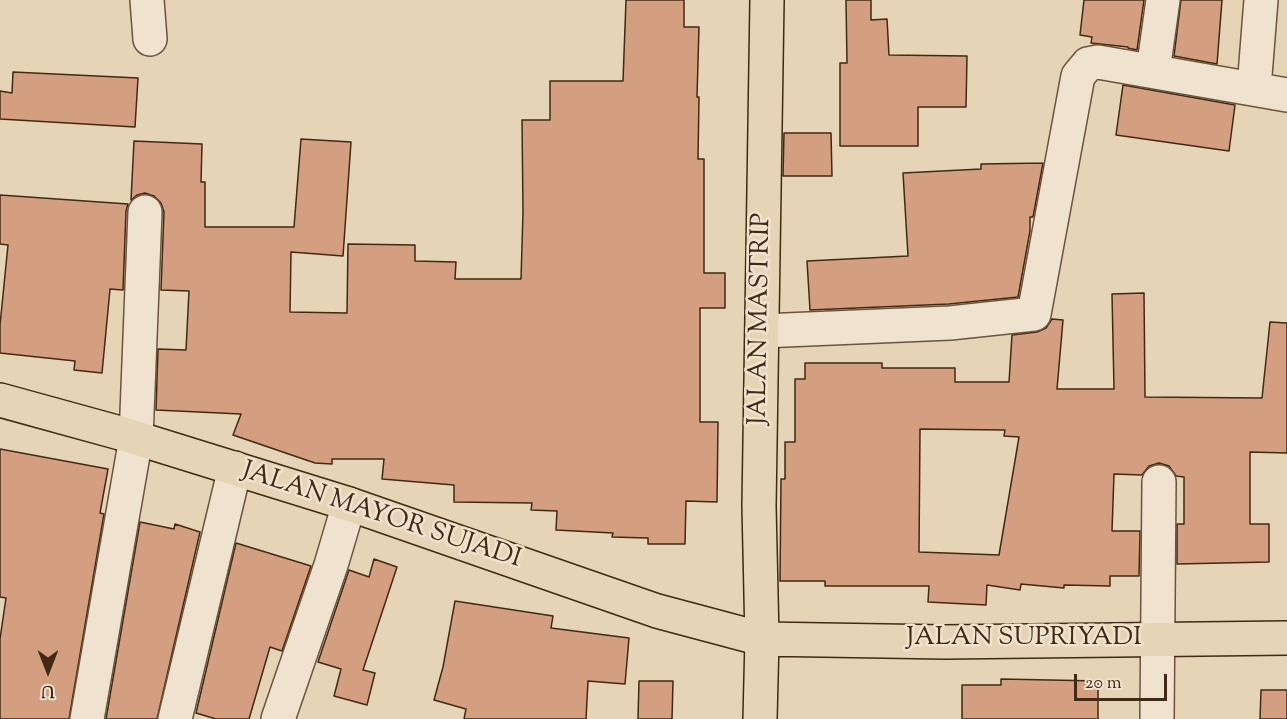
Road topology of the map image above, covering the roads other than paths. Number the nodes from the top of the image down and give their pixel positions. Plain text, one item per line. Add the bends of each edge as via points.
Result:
1 (147, 0) edge
2 (767, 0) edge
3 (1163, 0) edge
4 (1261, 0) edge
5 (150, 39) dead end
6 (1153, 71) junction
7 (1254, 88) junction
8 (1287, 94) edge
9 (145, 212) dead end
10 (762, 331) junction
11 (0, 400) edge
12 (136, 438) junction
13 (235, 468) junction
14 (1159, 482) dead end
15 (349, 504) junction
16 (1287, 638) edge
17 (762, 639) junction
18 (1158, 639) junction
19 (87, 719) edge
20 (176, 719) edge
21 (278, 719) edge
22 (760, 719) edge
23 (1157, 719) edge

1 - 5 street
2 - 10 main road, JALAN MASTRIP
3 - 6 street
4 - 7 street
6 - 7 street
6 - 10 street via 1098,62 1088,64 1078,76 1034,314 950,323
7 - 8 street
9 - 12 street
10 - 17 main road, JALAN MASTRIP
11 - 12 main road, JALAN MAYOR SUJADI
12 - 13 main road, JALAN MAYOR SUJADI
12 - 19 street
13 - 15 main road, JALAN MAYOR SUJADI
13 - 20 street
14 - 18 street
15 - 17 main road, JALAN MAYOR SUJADI via 657,611
15 - 21 street
16 - 18 main road, JALAN SUPRIYADI
17 - 18 main road, JALAN SUPRIYADI
17 - 22 main road, JALAN MASTRIP
18 - 23 street

